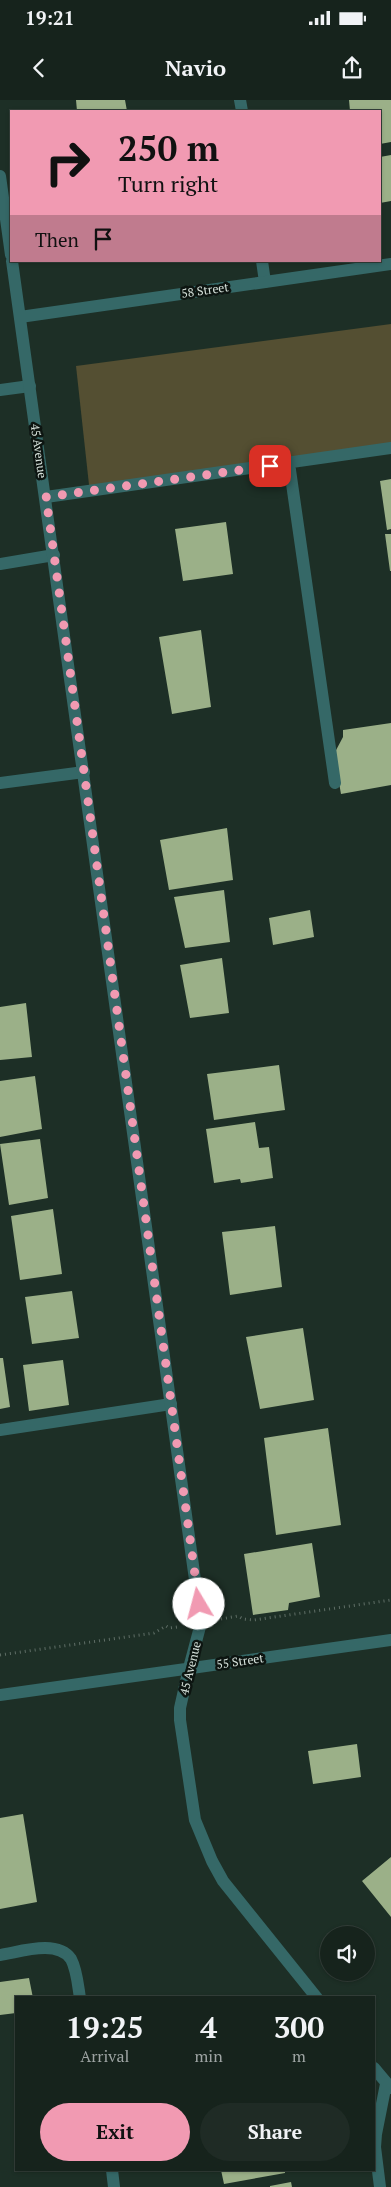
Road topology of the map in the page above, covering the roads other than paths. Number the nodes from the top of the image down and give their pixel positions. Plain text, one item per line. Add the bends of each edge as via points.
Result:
1 (0, 176) edge
2 (10, 248) edge
3 (12, 262) edge
4 (262, 262) edge
5 (391, 264) edge
6 (265, 282) junction
7 (20, 316) junction
8 (30, 386) junction
9 (0, 390) edge
10 (391, 448) edge
11 (289, 463) junction
12 (46, 497) junction
13 (54, 555) junction
14 (0, 564) edge
15 (84, 772) junction
16 (0, 783) edge
17 (334, 783) dead end
18 (171, 1404) junction
19 (0, 1430) edge
20 (391, 1640) edge
21 (189, 1668) junction
22 (0, 1695) edge
23 (0, 1955) edge
24 (80, 1996) edge
25 (315, 1996) edge
26 (375, 2069) edge
27 (389, 2086) edge
28 (112, 2171) edge
29 (114, 2187) edge
30 (380, 2187) edge

1 - 2 street
3 - 7 street, 45 Avenue
4 - 6 street
5 - 6 street, 58 Street
6 - 7 street, 58 Street
7 - 8 street, 45 Avenue
8 - 9 street
8 - 12 street, 45 Avenue
10 - 11 street
11 - 12 street
11 - 17 street
12 - 13 street, 45 Avenue
13 - 14 street
13 - 15 street, 45 Avenue
15 - 16 street
15 - 18 street, 45 Avenue
18 - 19 street
18 - 21 street, 45 Avenue via 201,1623
20 - 21 street, 55 Street
21 - 22 street, 55 Street
21 - 25 street, 45 Avenue via 180,1720 195,1820 203,1842 223,1881
23 - 24 street via 51,1948 63,1952 74,1967
26 - 27 street
27 - 30 street via 375,2147
28 - 29 street

